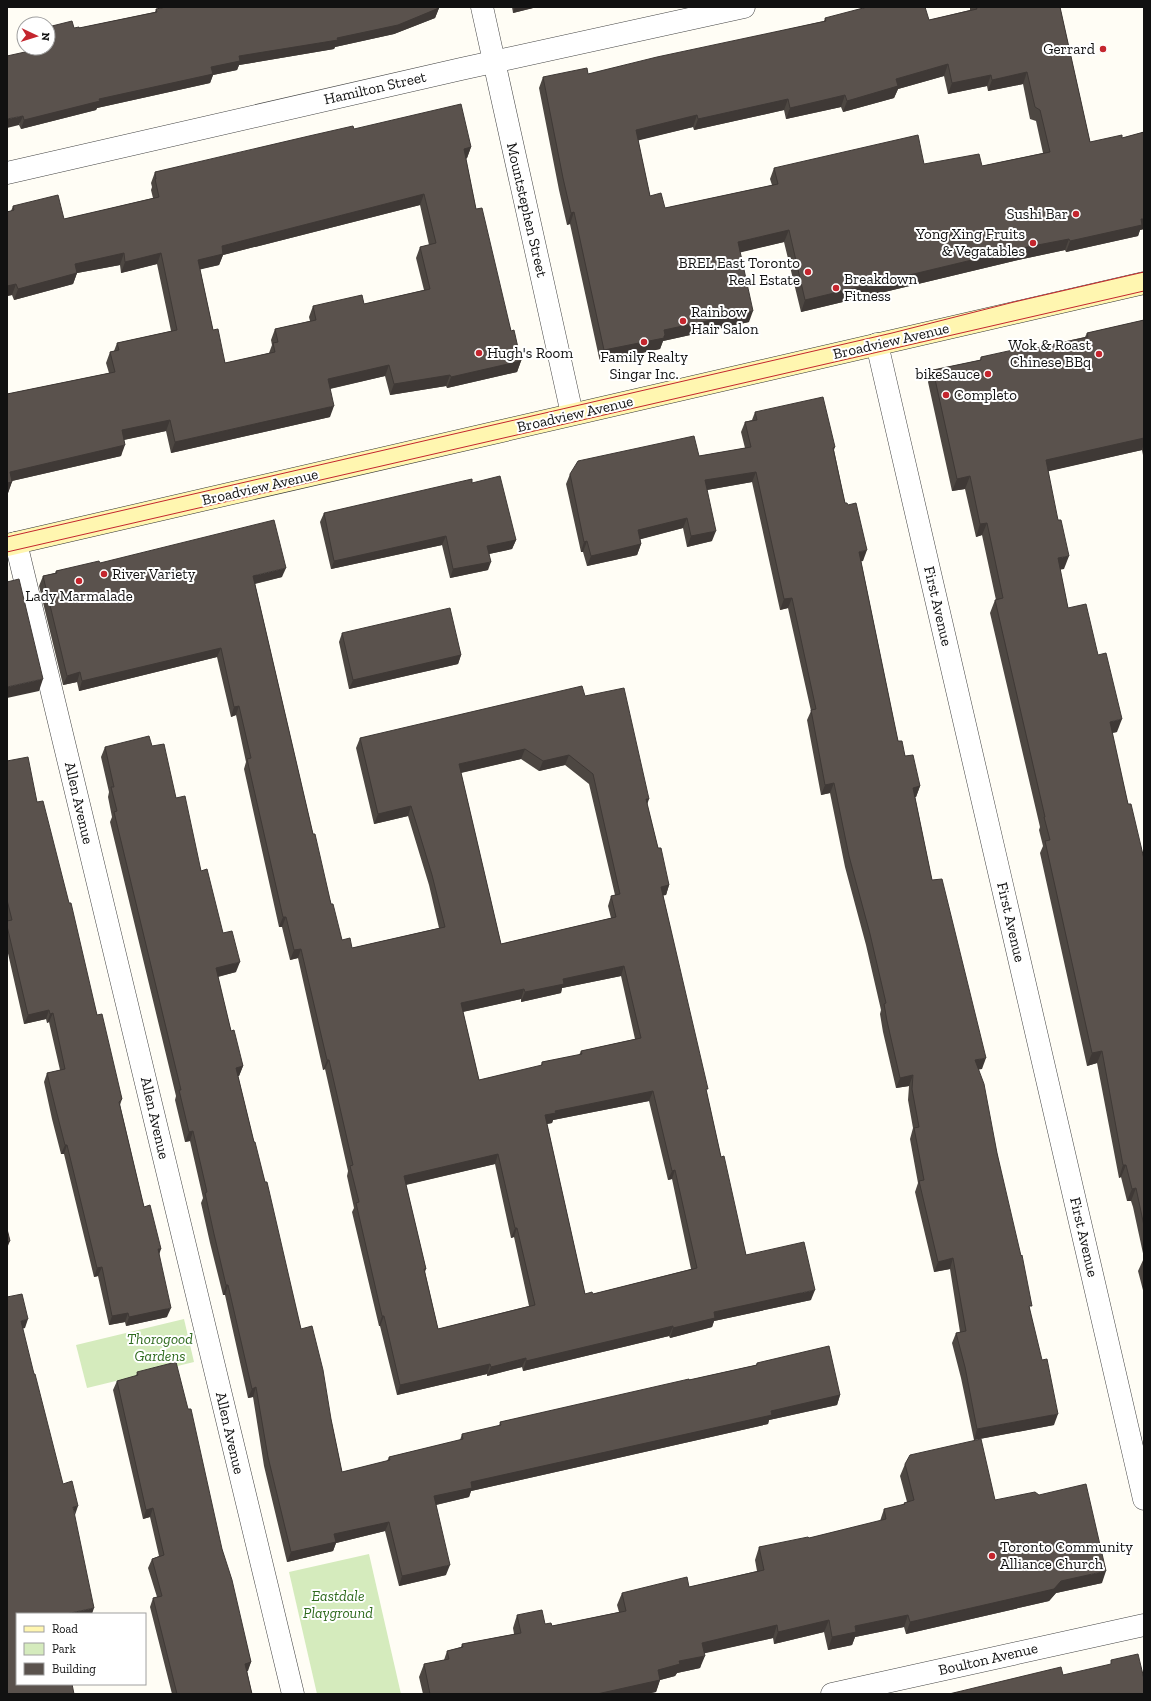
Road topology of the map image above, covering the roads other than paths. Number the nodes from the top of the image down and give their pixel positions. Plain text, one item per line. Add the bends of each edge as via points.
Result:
1 (482, 7) edge
2 (744, 7) edge
3 (494, 61) junction
4 (7, 173) edge
5 (1144, 283) edge
6 (877, 344) junction
7 (572, 414) junction
8 (11, 544) edge
9 (1144, 1499) edge
10 (1144, 1625) edge
11 (293, 1694) edge
12 (832, 1694) edge

1 - 3 street, Mountstephen Street
2 - 3 street, Hamilton Street
3 - 4 street, Hamilton Street
3 - 7 street, Mountstephen Street
5 - 6 main road, Broadview Avenue
6 - 7 main road, Broadview Avenue
6 - 9 street, First Avenue
7 - 8 main road, Broadview Avenue
8 - 11 street, Allen Avenue
10 - 12 street, Boulton Avenue

